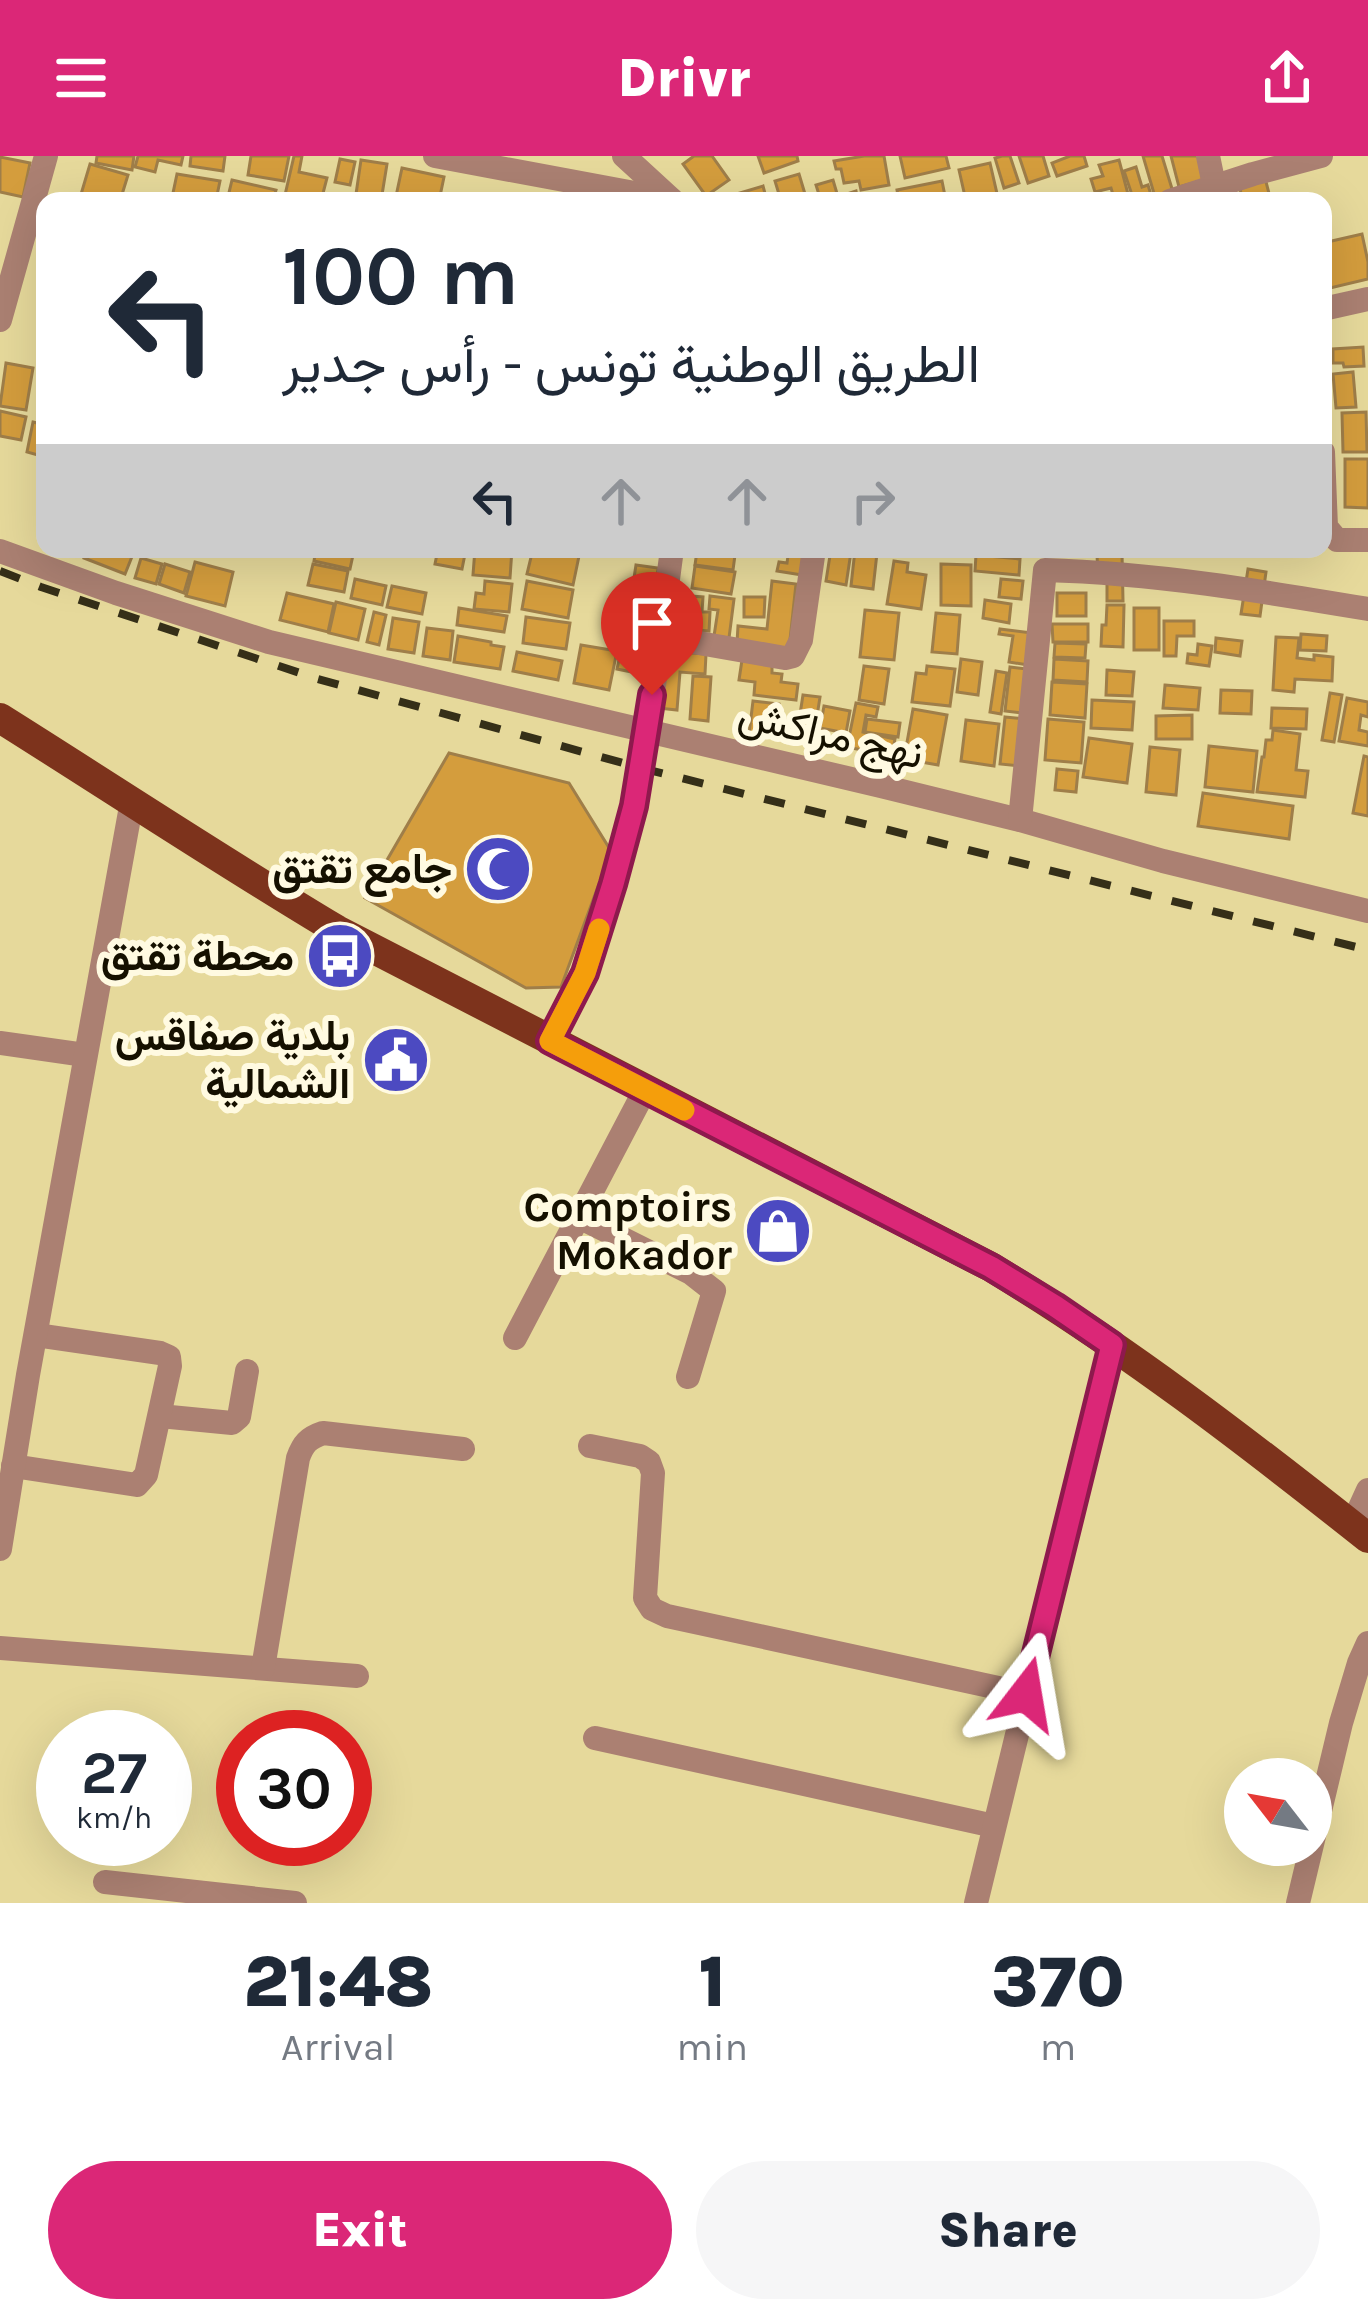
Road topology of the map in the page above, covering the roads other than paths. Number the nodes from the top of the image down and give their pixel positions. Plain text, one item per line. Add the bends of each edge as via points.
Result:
1 (46, 156) edge
2 (435, 156) edge
3 (624, 156) edge
4 (1208, 156) edge
5 (1321, 156) edge
6 (1214, 185) junction
7 (41, 192) edge
8 (629, 192) edge
9 (663, 192) edge
10 (1195, 192) edge
11 (35, 237) edge
12 (1368, 299) edge
13 (1332, 307) edge
14 (0, 320) edge
15 (1332, 534) edge
16 (1368, 540) edge
17 (0, 551) edge
18 (671, 558) edge
19 (813, 558) edge
20 (1368, 609) edge
21 (658, 636) junction
22 (0, 718) edge
23 (648, 731) junction
24 (132, 801) junction
25 (1020, 820) junction
26 (1368, 910) edge
27 (550, 1041) junction
28 (0, 1043) edge
29 (85, 1055) junction
30 (645, 1090) junction
31 (577, 1216) junction
32 (36, 1335) junction
33 (514, 1338) dead end
34 (1112, 1345) junction
35 (0, 1371) edge
36 (247, 1371) dead end
37 (28, 1375) junction
38 (688, 1377) dead end
39 (160, 1416) junction
40 (590, 1446) dead end
41 (463, 1449) dead end
42 (13, 1466) junction
43 (1368, 1490) edge
44 (1360, 1532) edge
45 (0, 1549) edge
46 (1368, 1643) edge
47 (0, 1648) edge
48 (263, 1668) junction
49 (357, 1676) dead end
50 (1026, 1694) junction
51 (595, 1738) dead end
52 (994, 1826) junction
53 (105, 1882) dead end
54 (296, 1903) edge
55 (976, 1903) edge
56 (1298, 1903) edge

1 - 7 street
2 - 8 street
3 - 9 street
4 - 6 street
5 - 6 street
6 - 10 street
11 - 14 street
12 - 13 street
15 - 16 street
17 - 23 street, نهج مراكش via 269,642
18 - 21 street
19 - 21 street via 793,656
20 - 25 street via 1186,580 1045,570
21 - 23 street
22 - 24 main road
23 - 25 street, نهج مراكش
23 - 27 street via 585,973
24 - 27 main road via 337,931
24 - 29 street
25 - 26 street, نهج مراكش
27 - 30 main road
28 - 29 street
29 - 32 street
30 - 31 street
30 - 34 main road via 991,1267
31 - 33 street
31 - 38 street via 714,1291
32 - 37 street
32 - 39 street via 169,1357
34 - 44 main road
34 - 50 street
35 - 37 street
36 - 39 street via 232,1424
37 - 42 street
39 - 42 street via 137,1485
40 - 50 street via 649,1462 645,1598 652,1609
41 - 48 street via 311,1437 298,1458
42 - 45 street
43 - 44 street
46 - 56 street
47 - 48 street
48 - 49 street
50 - 52 street
51 - 52 street
52 - 55 street
53 - 54 street

